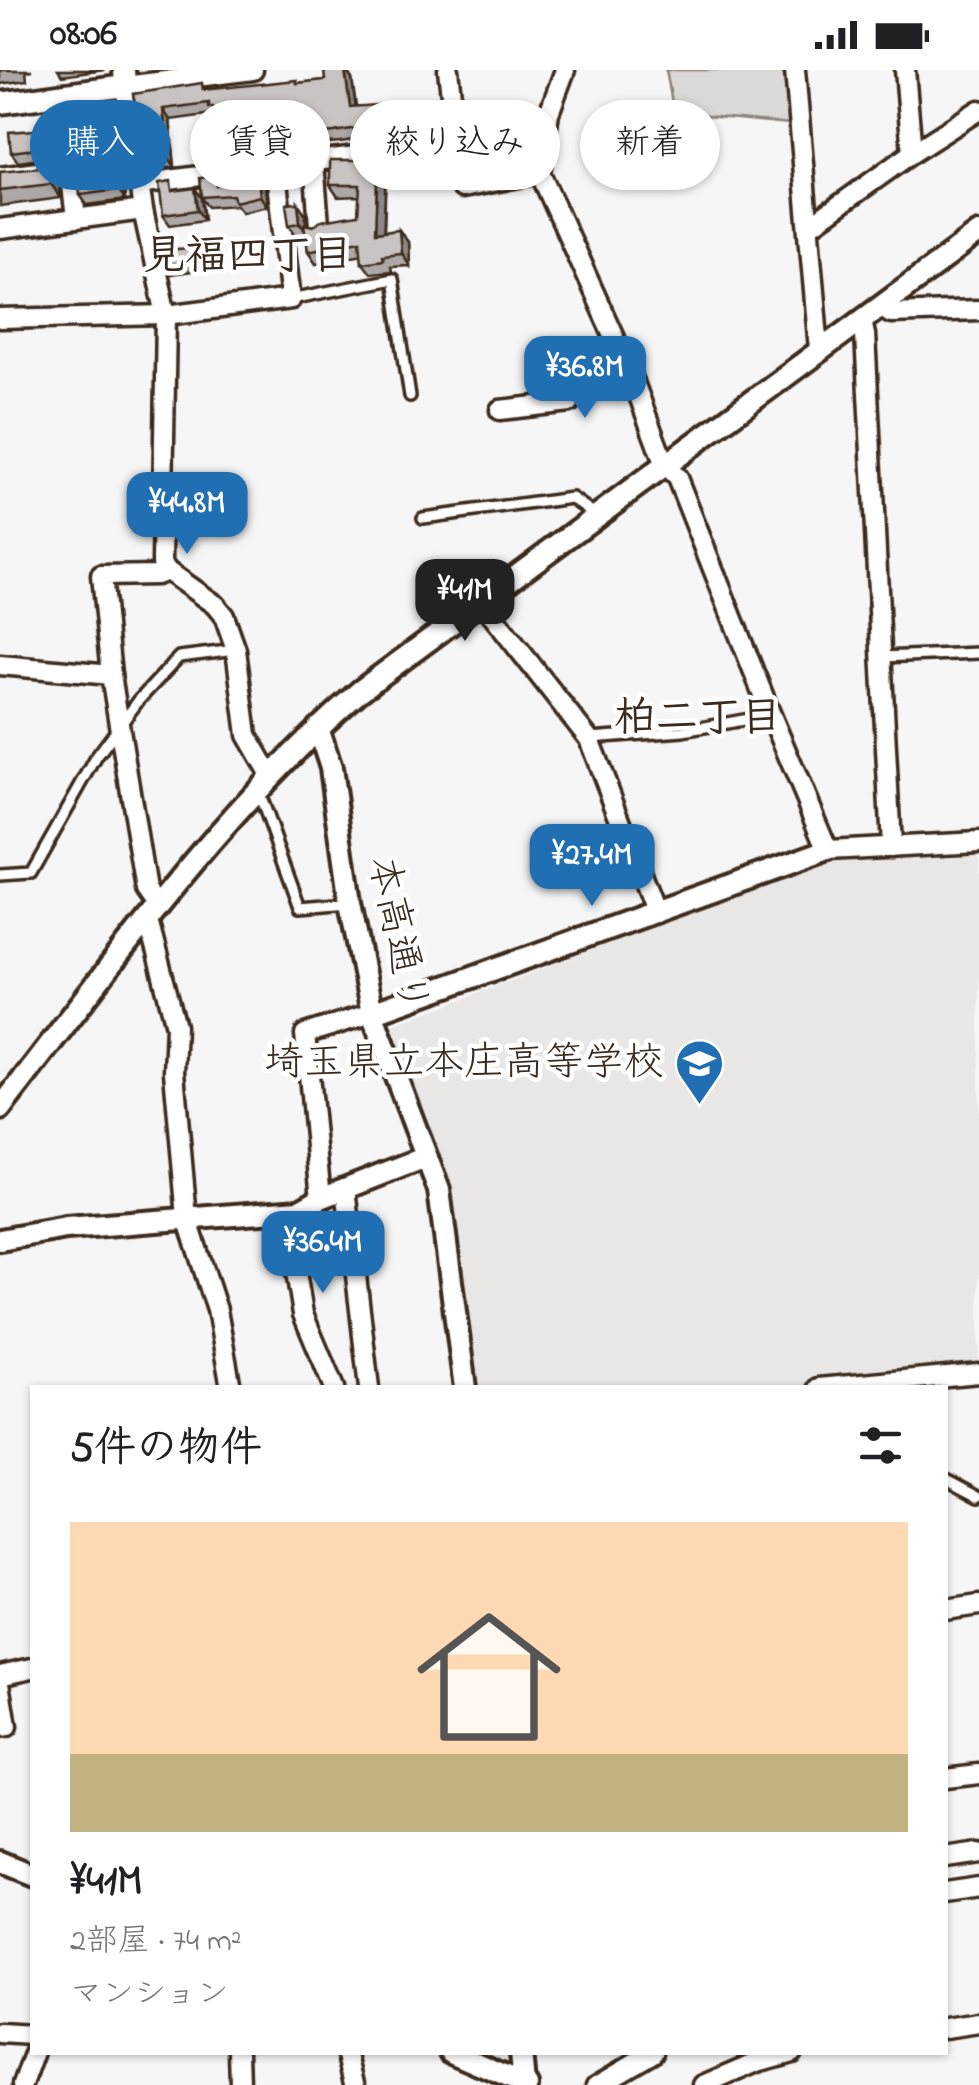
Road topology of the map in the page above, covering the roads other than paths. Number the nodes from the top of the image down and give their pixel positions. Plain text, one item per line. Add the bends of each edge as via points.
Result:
1 (448, 70) edge
2 (795, 70) edge
3 (905, 70) edge
4 (243, 71) edge
5 (569, 71) edge
6 (124, 78) edge
7 (451, 100) edge
8 (555, 100) edge
9 (0, 103) edge
10 (979, 110) edge
11 (912, 153) junction
12 (30, 174) edge
13 (0, 178) edge
14 (73, 190) edge
15 (139, 190) edge
16 (278, 190) edge
17 (316, 190) edge
18 (548, 190) edge
19 (143, 210) junction
20 (76, 219) junction
21 (319, 224) edge
22 (810, 226) junction
23 (0, 229) edge
24 (979, 233) edge
25 (291, 300) junction
26 (880, 306) junction
27 (979, 310) edge
28 (166, 315) junction
29 (0, 319) edge
30 (862, 320) junction
31 (819, 350) junction
32 (632, 376) junction
33 (410, 396) dead end
34 (500, 410) dead end
35 (666, 466) junction
36 (598, 516) junction
37 (423, 518) dead end
38 (167, 571) junction
39 (481, 602) junction
40 (236, 650) junction
41 (979, 653) edge
42 (881, 658) junction
43 (0, 665) edge
44 (112, 675) junction
45 (771, 716) junction
46 (120, 724) junction
47 (318, 728) junction
48 (589, 738) junction
49 (264, 782) junction
50 (979, 842) edge
51 (892, 847) junction
52 (828, 850) junction
53 (0, 874) edge
54 (350, 904) junction
55 (153, 914) junction
56 (656, 914) junction
57 (372, 1013) junction
58 (0, 1109) edge
59 (426, 1157) junction
60 (346, 1189) junction
61 (321, 1198) junction
62 (286, 1212) junction
63 (186, 1218) junction
64 (0, 1240) edge
65 (979, 1373) edge
66 (230, 1385) edge
67 (333, 1385) edge
68 (369, 1385) edge
69 (466, 1385) edge
70 (851, 1385) edge
71 (948, 1480) edge
72 (979, 1496) edge
73 (979, 1605) edge
74 (948, 1610) edge
75 (30, 1668) edge
76 (0, 1675) edge
77 (0, 1683) edge
78 (0, 1728) edge
79 (979, 1774) edge
80 (948, 1778) edge
81 (979, 1853) edge
82 (948, 1858) edge
83 (0, 1862) edge
84 (0, 1873) edge
85 (27, 1874) edge
86 (979, 1888) edge
87 (948, 1893) edge
88 (979, 2024) edge
89 (948, 2028) edge
90 (0, 2033) edge
91 (30, 2035) edge
92 (34, 2055) edge
93 (239, 2055) edge
94 (348, 2055) edge
95 (458, 2055) edge
96 (521, 2055) edge
97 (649, 2055) edge
98 (755, 2057) edge
99 (525, 2084) edge
100 (23, 2085) edge
101 (240, 2085) edge
102 (356, 2085) edge
103 (598, 2085) edge
104 (704, 2085) edge

1 - 7 street
2 - 22 street
3 - 11 street
4 - 6 street
5 - 8 street
6 - 9 street
10 - 11 street
11 - 22 street
12 - 13 street
14 - 20 street
15 - 19 street
16 - 25 street
17 - 21 street
18 - 32 street
19 - 20 street
19 - 28 street
20 - 23 street
22 - 31 street
24 - 26 street
25 - 28 street
25 - 33 lane via 392,279
26 - 27 street via 891,313
26 - 30 street
28 - 29 street
28 - 38 street via 161,554
30 - 31 street
30 - 42 street
31 - 35 street
32 - 34 street via 575,392 570,402
32 - 35 street
35 - 36 street
35 - 45 street via 677,478
36 - 37 lane via 572,498
36 - 39 street
38 - 40 street via 215,606
38 - 44 street via 101,576
39 - 47 street
39 - 48 street
40 - 46 lane via 178,657
40 - 49 street via 248,735
41 - 42 lane
42 - 51 street
43 - 44 street
44 - 46 street
45 - 48 lane
45 - 52 street
46 - 53 lane via 31,873
46 - 55 street
47 - 49 street
47 - 54 street, 本高通り via 332,768
48 - 56 street
49 - 54 lane via 300,906
49 - 55 street
50 - 51 street
51 - 52 street
52 - 56 street
54 - 57 street, 本高通り
55 - 58 street
55 - 63 street via 176,1026
56 - 57 street
57 - 59 street, 本高通り
57 - 61 street via 305,1034
59 - 60 street
59 - 69 street, 本高通り via 439,1190
60 - 61 street
60 - 68 street
61 - 62 street
62 - 63 street
62 - 67 street via 303,1314
63 - 64 street
63 - 66 street via 217,1310
65 - 70 street
71 - 72 lane
73 - 74 street
75 - 76 street
77 - 78 street via 7,1727
79 - 80 street
81 - 82 street
83 - 85 street
84 - 85 street
86 - 87 street
88 - 89 street
90 - 91 street
92 - 100 street
93 - 101 street
94 - 102 street
95 - 99 street
96 - 99 street
97 - 103 street
98 - 104 street

